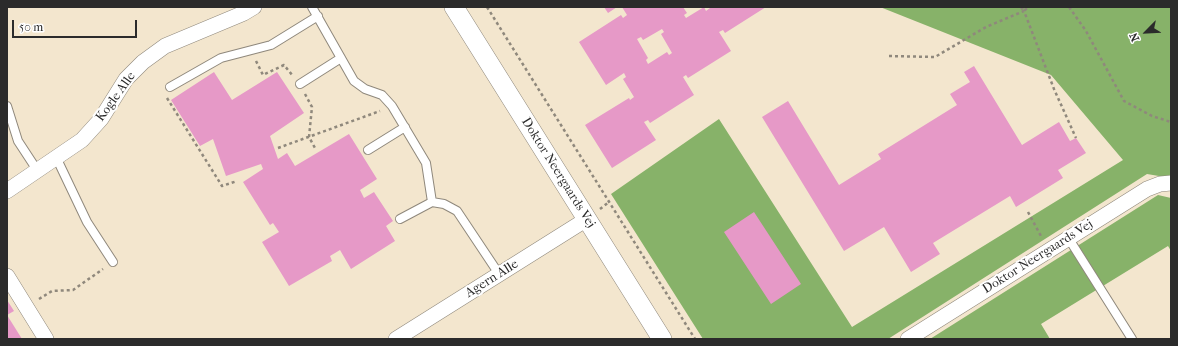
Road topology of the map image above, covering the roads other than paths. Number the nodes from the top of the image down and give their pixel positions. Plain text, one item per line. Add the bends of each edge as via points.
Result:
1 (254, 7) edge
2 (312, 7) edge
3 (454, 7) edge
4 (318, 16) junction
5 (341, 58) junction
6 (300, 84) dead end
7 (170, 87) road end
8 (7, 106) edge
9 (405, 127) junction
10 (368, 150) dead end
11 (56, 157) junction
12 (37, 170) junction
13 (1171, 183) edge
14 (7, 191) edge
15 (432, 202) junction
16 (400, 219) dead end
17 (587, 219) junction
18 (1068, 238) junction
19 (113, 262) road end
20 (499, 274) junction
21 (7, 276) edge
22 (46, 339) edge
23 (396, 339) edge
24 (662, 339) edge
25 (908, 339) edge
26 (1132, 339) edge

1 - 11 street, Kogle Alle via 166,46 143,62 126,79 101,119 87,135
2 - 4 lane
3 - 17 street, Doktor Neergaards Vej
4 - 5 lane
4 - 7 lane via 271,45 221,58
5 - 6 lane
5 - 9 lane via 354,81 382,96 392,106
8 - 12 lane via 18,141
9 - 10 lane
9 - 15 lane via 426,163
11 - 12 street, Kogle Alle
11 - 19 lane via 87,222
12 - 14 street, Kogle Alle
13 - 18 street, Doktor Neergaards Vej via 1147,189
15 - 16 lane
15 - 20 lane via 444,204 457,211
17 - 20 street, Agern Alle
17 - 24 street, Doktor Neergaards Vej
18 - 25 street, Doktor Neergaards Vej
18 - 26 lane
20 - 23 street, Agern Alle
21 - 22 street

